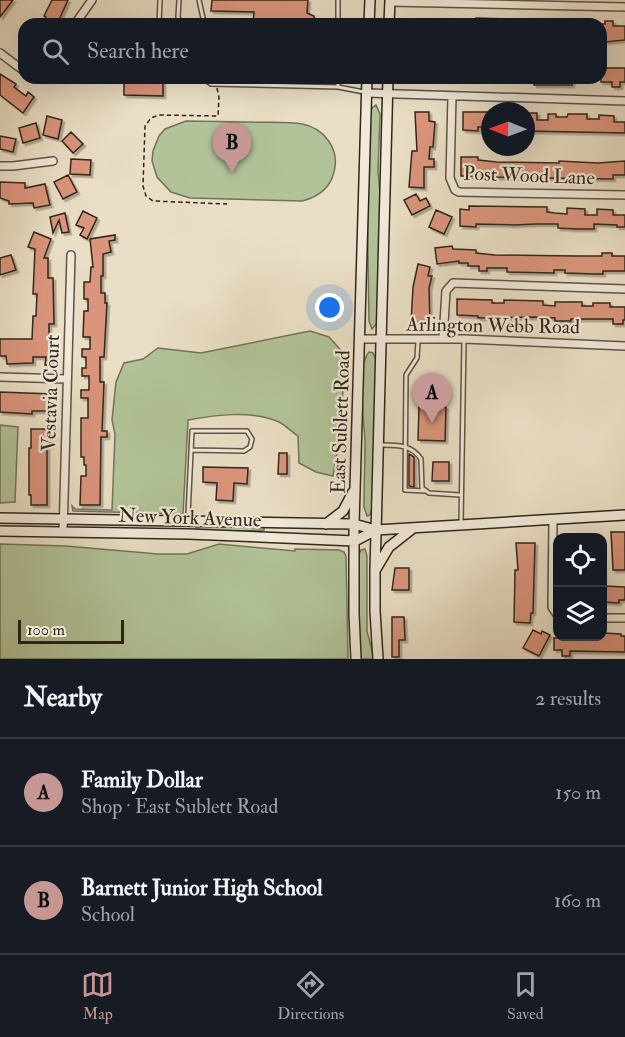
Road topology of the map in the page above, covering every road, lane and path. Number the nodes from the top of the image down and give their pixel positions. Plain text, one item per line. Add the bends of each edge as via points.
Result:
1 (92, 0) edge
2 (160, 0) edge
3 (179, 0) edge
4 (199, 0) edge
5 (338, 0) edge
6 (370, 0) edge
7 (390, 1) edge
8 (625, 7) edge
9 (79, 18) edge
10 (159, 18) edge
11 (178, 18) edge
12 (203, 18) edge
13 (338, 18) edge
14 (369, 18) edge
15 (389, 18) edge
16 (0, 53) edge
17 (18, 66) edge
18 (211, 84) edge
19 (216, 84) junction
20 (367, 84) edge
21 (388, 84) edge
22 (237, 85) joint
23 (256, 85) joint
24 (338, 87) joint
25 (367, 93) junction
26 (388, 95) junction
27 (452, 96) junction
28 (625, 101) edge
29 (53, 161) dead end
30 (0, 166) edge
31 (625, 195) edge
32 (226, 204) dead end
33 (71, 255) dead end
34 (625, 289) edge
35 (360, 339) junction
36 (418, 339) junction
37 (443, 339) junction
38 (465, 339) junction
39 (381, 340) junction
40 (625, 346) edge
41 (0, 377) edge
42 (67, 379) junction
43 (379, 444) junction
44 (404, 446) junction
45 (191, 450) junction
46 (356, 484) junction
47 (424, 491) junction
48 (460, 495) junction
49 (625, 515) edge
50 (0, 518) edge
51 (63, 519) junction
52 (553, 519) junction
53 (188, 522) junction
54 (326, 524) junction
55 (354, 524) junction
56 (461, 525) junction
57 (415, 527) junction
58 (376, 530) junction
59 (0, 531) edge
60 (63, 532) junction
61 (188, 534) junction
62 (355, 542) junction
63 (375, 571) junction
64 (553, 608) edge
65 (607, 618) edge
66 (625, 618) edge
67 (356, 659) edge
68 (378, 659) edge

1 - 9 street
2 - 10 lane
3 - 11 lane
4 - 12 lane
5 - 13 lane
6 - 14 main road
7 - 8 street
7 - 15 main road
16 - 17 street
18 - 19 lane
19 - 22 lane
19 - 32 path via 218,116 159,115 145,126 143,186 146,196 153,201
20 - 25 main road, East Sublett Road
21 - 26 main road, East Sublett Road
22 - 23 lane
23 - 24 lane
24 - 25 lane
25 - 26 street
25 - 35 main road, East Sublett Road
26 - 27 street
26 - 39 main road, East Sublett Road
27 - 28 street
27 - 31 street, Post Wood Lane via 450,178 455,190
29 - 30 street
33 - 42 street, Vestavia Court
34 - 37 street via 453,283 446,291
35 - 39 street, Arlington Webb Road
35 - 46 main road, East Sublett Road
36 - 37 street, Arlington Webb Road
36 - 39 street, Arlington Webb Road
36 - 44 lane via 417,358 406,375
37 - 38 street, Arlington Webb Road
38 - 40 street, Arlington Webb Road
38 - 48 lane
39 - 43 main road, East Sublett Road
41 - 42 street
42 - 51 street, Vestavia Court
43 - 44 lane
43 - 58 main road, East Sublett Road
44 - 47 lane via 421,459
44 - 47 lane via 405,490
45 - 45 lane via 192,430 247,431 252,439 244,451
45 - 53 lane
46 - 54 main road via 347,507
46 - 55 main road, East Sublett Road
47 - 48 lane
48 - 56 lane
49 - 52 main road, New York Avenue
50 - 51 main road, New York Avenue
51 - 53 main road, New York Avenue
51 - 60 street, Vestavia Court
52 - 56 main road, New York Avenue
52 - 64 street
53 - 54 main road, New York Avenue
53 - 61 main road
54 - 55 main road, New York Avenue
55 - 58 main road, New York Avenue
55 - 62 main road, East Sublett Road
56 - 57 main road, New York Avenue
57 - 58 main road, New York Avenue
57 - 63 main road via 389,547
58 - 62 main road, New York Avenue
58 - 63 main road, East Sublett Road
59 - 60 main road, New York Avenue
60 - 61 main road, New York Avenue
61 - 62 main road, New York Avenue
62 - 67 main road, East Sublett Road
63 - 68 main road, East Sublett Road
65 - 66 street

